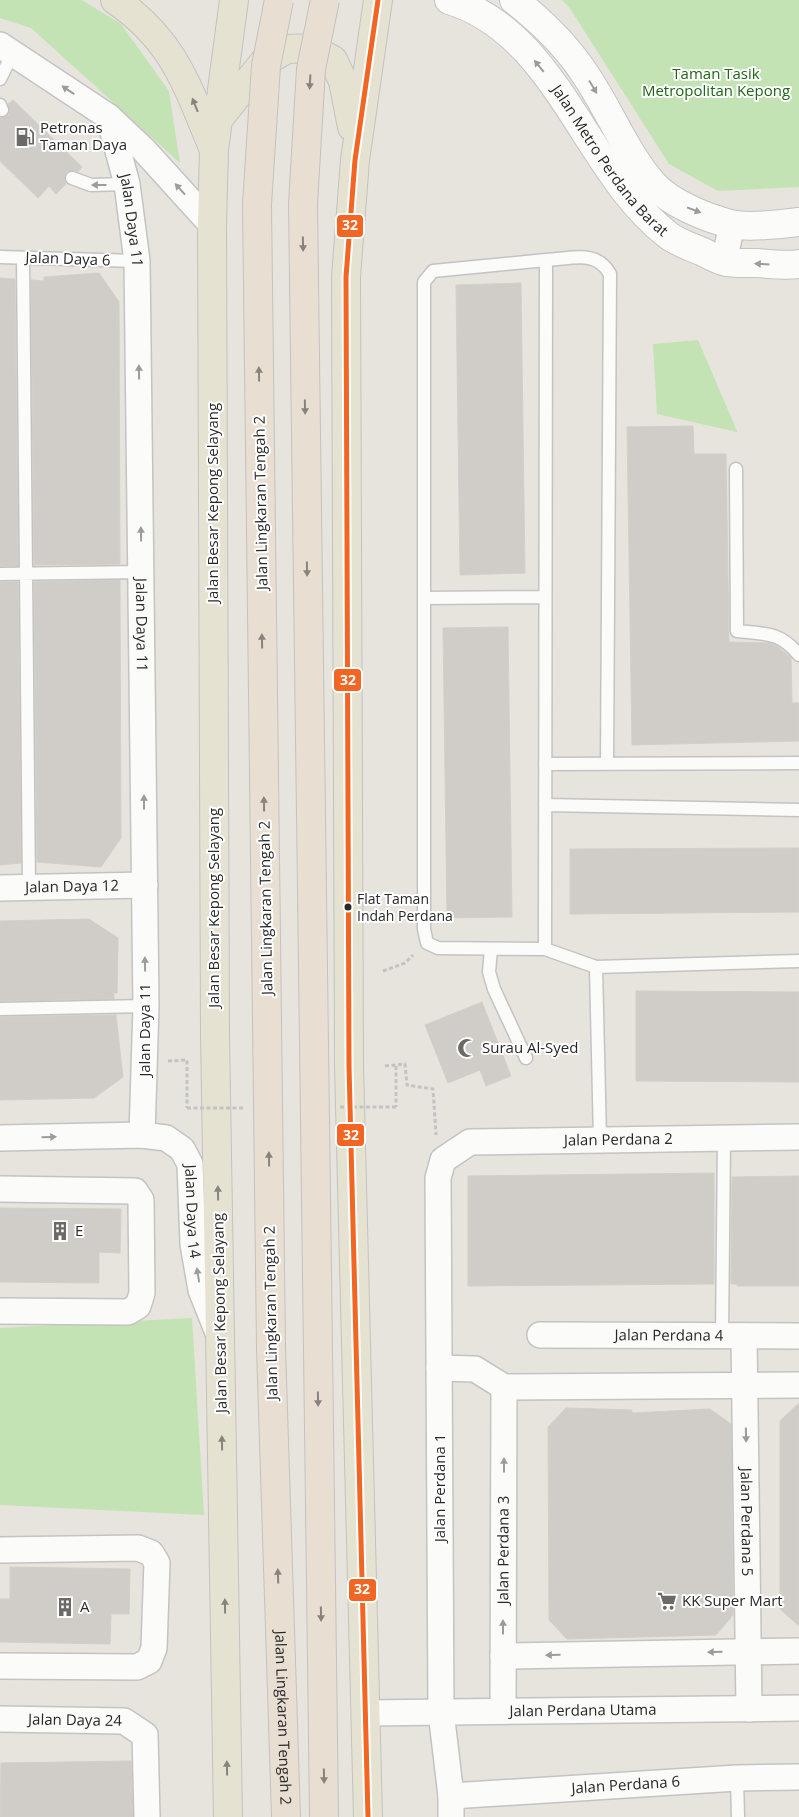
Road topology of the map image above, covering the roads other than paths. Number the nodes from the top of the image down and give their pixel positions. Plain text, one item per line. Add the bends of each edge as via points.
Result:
1 (115, 0) edge
2 (234, 0) edge
3 (279, 0) edge
4 (325, 0) edge
5 (378, 0) edge
6 (449, 0) edge
7 (514, 0) edge
8 (7, 49) edge
9 (0, 79) edge
10 (108, 117) junction
11 (220, 117) junction
12 (214, 150) junction
13 (355, 160) junction
14 (72, 178) dead end
15 (127, 184) junction
16 (799, 222) edge
17 (732, 224) junction
18 (212, 225) junction
19 (0, 257) edge
20 (23, 258) junction
21 (546, 260) junction
22 (137, 261) junction
23 (724, 262) junction
24 (799, 264) edge
25 (736, 469) dead end
26 (142, 572) junction
27 (0, 574) edge
28 (26, 574) junction
29 (545, 597) junction
30 (424, 598) junction
31 (799, 655) edge
32 (799, 763) edge
33 (545, 764) junction
34 (607, 764) junction
35 (545, 805) junction
36 (799, 810) edge
37 (144, 885) junction
38 (0, 888) edge
39 (29, 888) junction
40 (492, 949) junction
41 (545, 949) junction
42 (799, 961) edge
43 (596, 967) junction
44 (146, 1006) junction
45 (0, 1009) edge
46 (526, 1058) dead end
47 (142, 1135) junction
48 (799, 1137) edge
49 (0, 1138) edge
50 (724, 1138) junction
51 (600, 1140) junction
52 (443, 1160) joint
53 (0, 1190) edge
54 (0, 1311) edge
55 (540, 1335) dead end
56 (733, 1336) junction
57 (799, 1336) edge
58 (220, 1337) junction
59 (439, 1368) junction
60 (799, 1385) edge
61 (745, 1386) junction
62 (504, 1387) junction
63 (0, 1550) edge
64 (799, 1651) edge
65 (749, 1652) junction
66 (503, 1656) junction
67 (0, 1666) edge
68 (799, 1708) edge
69 (749, 1709) junction
70 (502, 1711) junction
71 (441, 1712) junction
72 (367, 1713) junction
73 (0, 1719) edge
74 (799, 1777) edge
75 (737, 1778) junction
76 (451, 1806) edge
77 (147, 1817) edge
78 (228, 1817) edge
79 (286, 1817) edge
80 (324, 1817) edge
81 (368, 1817) edge
82 (738, 1817) edge

12 -> 1 main road via 186,82 162,43 135,14
2 - 11 main road, Jalan Besar Kepong Selayang
79 -> 3 highway, Jalan Lingkaran Tengah 2, bridge via 271,1348 257,204 266,66
4 -> 80 highway, bridge via 311,70 302,204
5 - 13 main road
23 -> 6 street, Jalan Metro Perdana Barat via 669,236 633,202 612,175 574,113 513,37 487,17
7 -> 17 street, Jalan Metro Perdana Barat via 538,19 567,50 653,184 684,206
8 - 9 lane
10 -> 8 street
10 - 15 street, Jalan Daya 11
18 -> 10 street via 143,149
11 - 12 main road, Jalan Besar Kepong Selayang
11 - 13 main road via 263,63 287,50 311,48 333,60 343,81 351,111
12 - 18 main road, Jalan Besar Kepong Selayang
13 - 72 main road via 346,277 349,1066
15 -> 14 lane via 90,185
15 - 22 street, Jalan Daya 11
16 - 17 street, Jalan Metro Perdana Barat
17 - 23 street
58 -> 18 main road, Jalan Besar Kepong Selayang via 215,1034
19 - 20 lane, Jalan Daya 6
20 - 22 lane, Jalan Daya 6
20 - 28 lane
21 - 29 lane
21 - 30 lane via 433,272 424,282
21 - 34 lane via 593,257 604,263 610,274
26 -> 22 street, Jalan Daya 11
24 -> 23 street, Jalan Metro Perdana Barat
25 - 31 lane via 737,631 776,635
26 - 28 lane
37 -> 26 street, Jalan Daya 11
27 - 28 lane
28 - 39 lane
29 - 30 lane
29 - 33 lane
30 - 40 lane via 424,929 427,943 438,948
32 - 34 lane
33 - 34 lane
33 - 35 lane
35 - 36 lane
35 - 41 lane
37 - 39 street, Jalan Daya 12
44 -> 37 street, Jalan Daya 11
38 - 39 street, Jalan Daya 12
40 - 41 lane
40 - 46 lane via 489,972 494,990
41 - 43 lane
42 - 43 lane
43 - 51 lane
44 - 45 lane
44 - 47 street, Jalan Daya 11
49 -> 47 street, Jalan Daya 14
58 -> 47 street, Jalan Daya 14 via 201,1290 194,1244 190,1164 182,1149 166,1138
48 - 50 street, Jalan Perdana 2
50 - 51 street, Jalan Perdana 2
50 - 56 lane
51 - 52 street, Jalan Perdana 2 via 470,1142
52 - 59 street, Jalan Perdana 1 via 438,1178
53 - 54 street via 135,1191 141,1200 142,1293 138,1306 128,1312
55 - 56 street, Jalan Perdana 4
56 - 57 street, Jalan Perdana 4
56 - 61 street, Jalan Perdana 5
78 -> 58 main road, Jalan Besar Kepong Selayang
59 - 62 street via 475,1369
59 - 71 street, Jalan Perdana 1
60 - 61 street
61 - 62 street
61 -> 65 street, Jalan Perdana 5
66 -> 62 street, Jalan Perdana 3
63 - 67 street via 138,1548 151,1553 157,1563 154,1648 149,1661 138,1667
64 - 65 street
65 -> 66 street
65 - 69 street, Jalan Perdana 5
66 - 70 street, Jalan Perdana 3
68 - 69 street, Jalan Perdana Utama
69 - 70 street, Jalan Perdana Utama
70 - 71 street, Jalan Perdana Utama
71 - 72 street, Jalan Perdana Utama
71 - 76 street, Jalan Perdana 1
72 - 81 main road
73 - 77 street, Jalan Daya 24 via 124,1721 146,1735
74 - 75 street, Jalan Perdana 6
75 - 76 street, Jalan Perdana 6
75 - 82 lane

